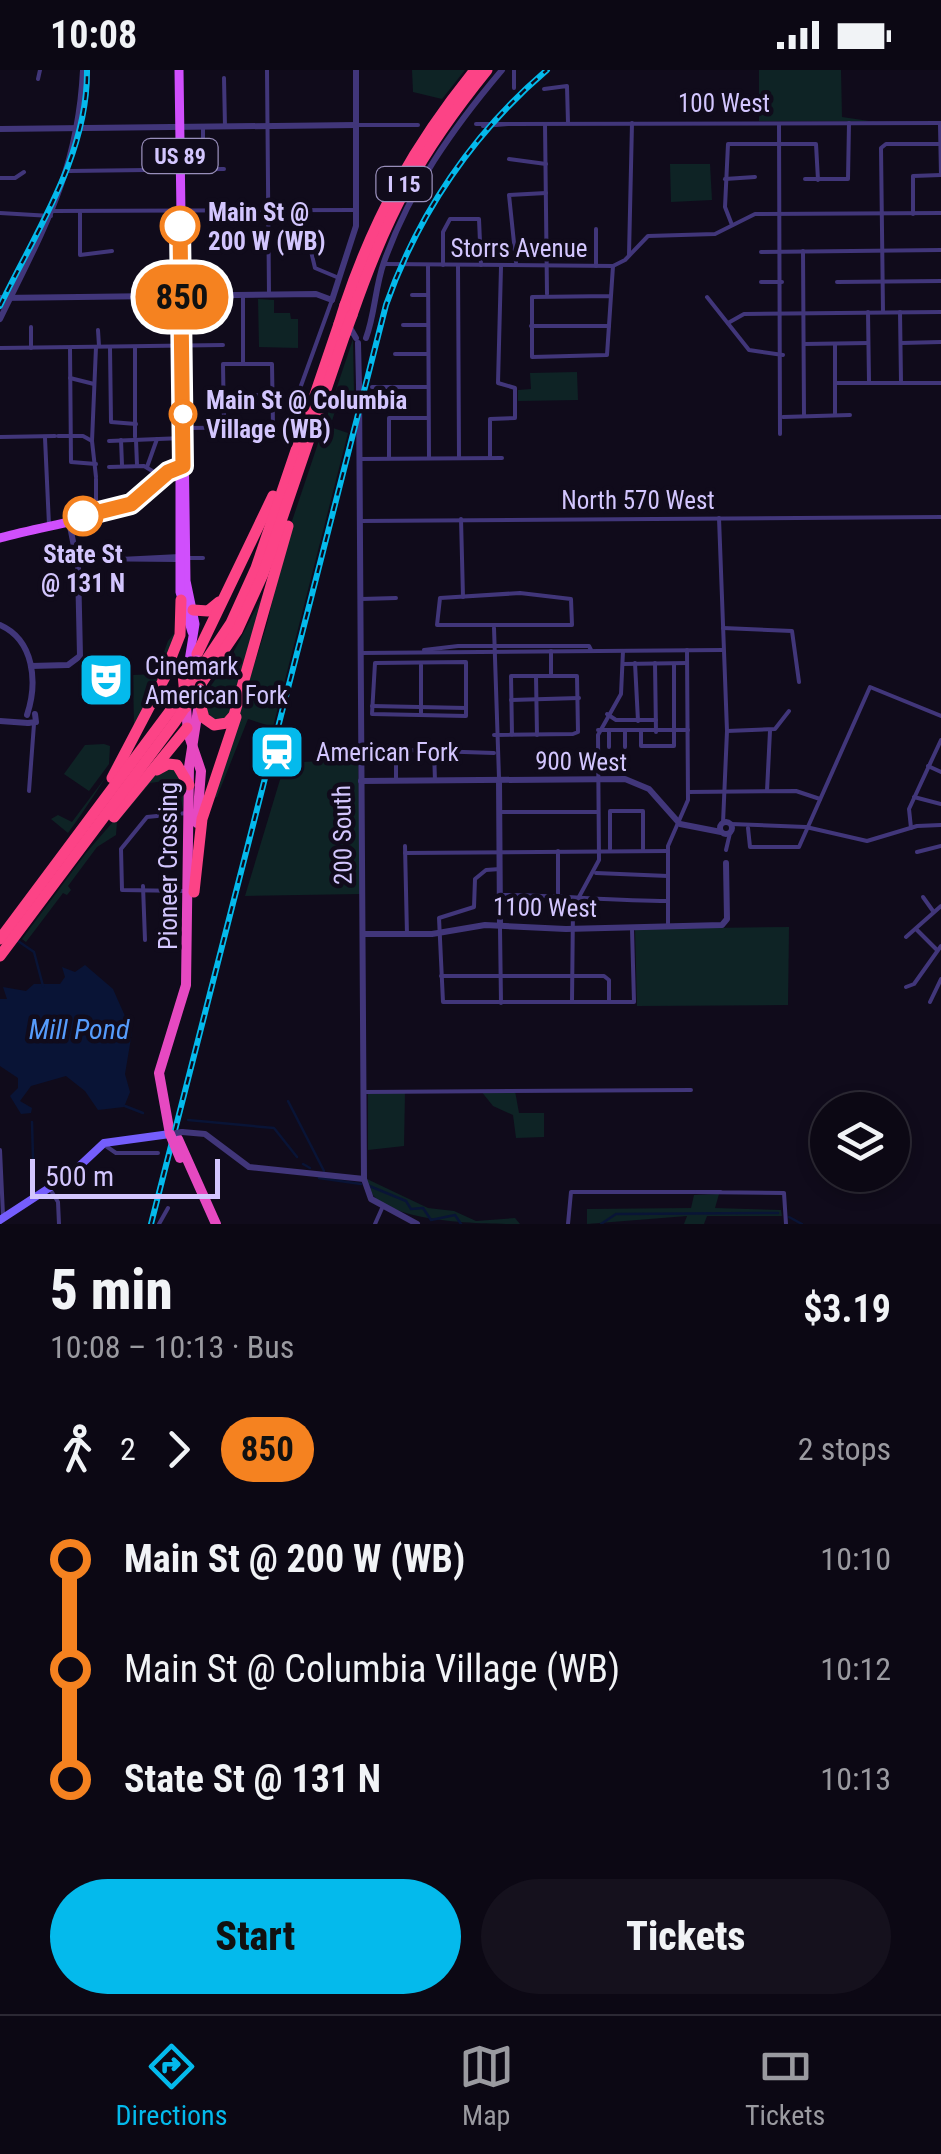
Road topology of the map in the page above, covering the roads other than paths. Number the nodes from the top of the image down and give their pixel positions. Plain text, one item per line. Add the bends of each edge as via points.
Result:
1 (40, 70) edge
2 (84, 70) edge
3 (179, 70) edge
4 (267, 70) edge
5 (356, 70) edge
6 (475, 70) edge
7 (487, 70) edge
8 (502, 70) edge
9 (514, 70) edge
10 (224, 78) dead end
11 (38, 79) dead end
12 (514, 88) dead end
13 (544, 89) dead end
14 (460, 121) junction
15 (632, 123) junction
16 (941, 123) edge
17 (545, 124) junction
18 (568, 124) junction
19 (779, 124) junction
20 (849, 124) junction
21 (356, 125) junction
22 (418, 125) dead end
23 (268, 126) junction
24 (180, 127) junction
25 (203, 127) junction
26 (224, 127) junction
27 (0, 128) edge
28 (79, 128) junction
29 (780, 144) junction
30 (941, 144) edge
31 (509, 159) dead end
32 (546, 164) junction
33 (224, 168) dead end
34 (203, 169) junction
35 (180, 170) junction
36 (69, 171) junction
37 (24, 172) dead end
38 (941, 175) edge
39 (756, 177) dead end
40 (0, 178) edge
41 (725, 178) junction
42 (805, 180) dead end
43 (818, 180) junction
44 (546, 193) junction
45 (356, 210) junction
46 (268, 211) junction
47 (80, 212) junction
48 (180, 212) junction
49 (0, 213) edge
50 (52, 213) junction
51 (913, 214) junction
52 (941, 214) edge
53 (781, 215) junction
54 (882, 216) junction
55 (732, 226) junction
56 (596, 229) dead end
57 (941, 250) edge
58 (112, 251) dead end
59 (310, 251) dead end
60 (882, 251) junction
61 (761, 252) dead end
62 (782, 252) junction
63 (804, 252) junction
64 (630, 255) junction
65 (546, 264) junction
66 (385, 265) junction
67 (428, 265) junction
68 (443, 265) junction
69 (458, 265) junction
70 (480, 265) junction
71 (501, 265) junction
72 (516, 265) junction
73 (596, 266) junction
74 (612, 266) junction
75 (339, 278) junction
76 (882, 281) junction
77 (941, 281) edge
78 (761, 282) dead end
79 (782, 282) junction
80 (837, 282) dead end
81 (269, 294) junction
82 (182, 295) junction
83 (243, 295) junction
84 (412, 295) dead end
85 (428, 295) junction
86 (547, 296) junction
87 (610, 296) junction
88 (708, 297) dead end
89 (0, 298) edge
90 (10, 298) junction
91 (332, 300) junction
92 (348, 310) junction
93 (868, 312) junction
94 (883, 312) junction
95 (900, 312) junction
96 (941, 312) edge
97 (783, 313) junction
98 (804, 313) junction
99 (0, 319) edge
100 (728, 323) junction
101 (404, 324) dead end
102 (428, 324) junction
103 (531, 326) junction
104 (609, 326) junction
105 (31, 328) dead end
106 (98, 330) dead end
107 (313, 331) dead end
108 (322, 335) junction
109 (355, 335) junction
110 (941, 342) edge
111 (868, 343) junction
112 (900, 343) junction
113 (804, 344) junction
114 (834, 344) junction
115 (223, 345) dead end
116 (182, 346) junction
117 (97, 347) junction
118 (0, 348) edge
119 (31, 348) junction
120 (70, 348) junction
121 (110, 348) junction
122 (135, 348) junction
123 (394, 354) dead end
124 (428, 354) junction
125 (783, 355) junction
126 (243, 364) junction
127 (70, 378) junction
128 (869, 382) junction
129 (900, 382) junction
130 (835, 383) junction
131 (941, 383) edge
132 (94, 384) junction
133 (372, 387) dead end
134 (428, 387) junction
135 (224, 396) junction
136 (272, 396) junction
137 (294, 405) dead end
138 (835, 415) junction
139 (850, 415) dead end
140 (804, 416) junction
141 (783, 417) junction
142 (428, 418) junction
143 (136, 424) junction
144 (224, 428) junction
145 (183, 433) junction
146 (780, 434) dead end
147 (70, 435) junction
148 (0, 437) edge
149 (45, 438) junction
150 (136, 439) junction
151 (157, 439) junction
152 (121, 440) junction
153 (109, 441) dead end
154 (92, 442) junction
155 (306, 450) junction
156 (359, 458) junction
157 (389, 458) junction
158 (429, 458) junction
159 (460, 458) junction
160 (490, 458) junction
161 (502, 458) dead end
162 (96, 464) junction
163 (137, 466) junction
164 (147, 466) junction
165 (183, 466) junction
166 (109, 467) dead end
167 (122, 467) junction
168 (287, 470) junction
169 (160, 477) junction
170 (179, 498) junction
171 (120, 505) junction
172 (96, 512) junction
173 (941, 517) edge
174 (719, 518) junction
175 (461, 519) junction
176 (69, 520) junction
177 (360, 521) junction
178 (49, 524) junction
179 (0, 538) edge
180 (182, 558) junction
181 (202, 558) dead end
182 (77, 559) junction
183 (242, 564) junction
184 (361, 598) junction
185 (396, 598) dead end
186 (463, 598) junction
187 (182, 600) junction
188 (193, 610) junction
189 (0, 625) edge
190 (494, 628) junction
191 (722, 628) junction
192 (194, 637) junction
193 (494, 648) junction
194 (551, 648) junction
195 (687, 650) junction
196 (723, 650) junction
197 (623, 651) junction
198 (361, 653) junction
199 (197, 657) junction
200 (421, 662) junction
201 (655, 662) junction
202 (635, 663) junction
203 (623, 664) junction
204 (674, 664) junction
205 (687, 664) junction
206 (31, 666) junction
207 (189, 675) junction
208 (552, 675) junction
209 (536, 676) junction
210 (799, 682) dead end
211 (361, 686) junction
212 (372, 686) junction
213 (159, 690) junction
214 (242, 693) junction
215 (579, 698) junction
216 (536, 699) junction
217 (511, 700) junction
218 (372, 706) junction
219 (421, 707) junction
220 (466, 708) junction
221 (789, 711) dead end
222 (192, 714) junction
223 (607, 714) junction
224 (421, 715) junction
225 (941, 716) edge
226 (30, 719) junction
227 (0, 720) edge
228 (656, 720) junction
229 (638, 721) junction
230 (598, 730) junction
231 (688, 730) junction
232 (727, 730) junction
233 (770, 730) junction
234 (675, 731) junction
235 (609, 732) junction
236 (625, 732) junction
237 (641, 732) junction
238 (656, 732) junction
239 (537, 734) junction
240 (512, 735) junction
241 (494, 736) junction
242 (941, 740) edge
243 (193, 747) junction
244 (609, 747) dead end
245 (625, 747) dead end
246 (434, 749) junction
247 (496, 752) junction
248 (928, 766) junction
249 (941, 772) edge
250 (598, 779) junction
251 (499, 780) junction
252 (361, 781) junction
253 (396, 781) junction
254 (435, 781) junction
255 (189, 785) junction
256 (29, 791) dead end
257 (726, 791) junction
258 (767, 791) junction
259 (688, 792) junction
260 (133, 794) junction
261 (914, 797) junction
262 (820, 799) junction
263 (941, 804) edge
264 (499, 812) junction
265 (598, 812) junction
266 (189, 814) junction
267 (678, 823) junction
268 (941, 825) edge
269 (808, 827) junction
270 (726, 828) junction
271 (746, 828) junction
272 (912, 828) junction
273 (85, 845) junction
274 (941, 846) edge
275 (726, 847) dead end
276 (599, 850) junction
277 (610, 850) junction
278 (643, 850) junction
279 (500, 851) junction
280 (558, 851) junction
281 (668, 851) junction
282 (917, 852) dead end
283 (726, 863) dead end
284 (500, 869) junction
285 (50, 872) junction
286 (596, 873) junction
287 (668, 876) junction
288 (143, 888) junction
289 (191, 892) junction
290 (500, 895) junction
291 (558, 895) junction
292 (922, 897) dead end
293 (577, 898) junction
294 (668, 901) junction
295 (941, 906) edge
296 (933, 912) junction
297 (500, 925) junction
298 (632, 926) junction
299 (668, 926) junction
300 (916, 928) junction
301 (572, 929) junction
302 (440, 933) junction
303 (364, 934) junction
304 (407, 935) junction
305 (906, 937) dead end
306 (0, 939) edge
307 (144, 940) dead end
308 (939, 948) edge
309 (0, 956) edge
310 (440, 976) junction
311 (500, 976) junction
312 (572, 976) junction
313 (941, 979) edge
314 (906, 987) dead end
315 (572, 1002) junction
316 (610, 1002) junction
317 (930, 1002) dead end
318 (500, 1003) junction
319 (691, 1090) dead end
320 (365, 1092) junction
321 (173, 1133) junction
322 (103, 1144) junction
323 (0, 1150) edge
324 (158, 1153) dead end
325 (364, 1183) junction
326 (50, 1189) junction
327 (382, 1206) junction
328 (168, 1208) dead end
329 (2, 1220) edge
330 (60, 1224) edge
331 (159, 1224) edge
332 (213, 1224) edge
333 (374, 1224) edge
334 (416, 1224) edge
335 (568, 1224) edge
336 (786, 1224) edge

1 - 11 street
2 - 28 street
3 - 24 main road, US 89
4 - 23 street
5 - 21 street
6 - 92 highway, I 15 via 394,183
7 - 92 highway, I 15 via 408,179
8 - 14 street
9 - 12 street
10 - 26 street
13 - 18 street via 567,86
14 - 17 street, 100 West
14 - 66 street via 414,193
15 - 18 street, 100 West
15 - 19 street, 100 West
15 - 64 street
16 - 20 street, 100 West
16 - 30 street
17 - 18 street, 100 West
17 - 32 street
19 - 20 street, 100 West
19 - 29 street
20 - 43 street via 848,180
21 - 22 street
21 - 23 street
21 - 45 street
23 - 26 street
23 - 46 street
24 - 25 street
24 - 28 street
24 - 35 main road, US 89
25 - 26 street
25 - 34 street
27 - 28 street
28 - 36 street
29 - 41 street via 726,146
29 - 43 street via 816,144
29 - 53 street
30 - 38 street
30 - 54 street via 883,144
31 - 32 street
32 - 44 street
33 - 34 street
34 - 35 street
35 - 36 street
35 - 48 main road, US 89
36 - 50 street
37 - 40 street
38 - 51 street via 913,176
39 - 41 street
41 - 55 street
42 - 43 street
44 - 65 street
44 - 72 street via 510,195
45 - 46 street
45 - 75 street
46 - 48 street
46 - 81 street
47 - 48 street
47 - 50 street
47 - 58 street via 82,257
48 - 82 main road, US 89
49 - 50 street
50 - 90 street
51 - 52 street, Storrs Avenue
51 - 54 street, Storrs Avenue
53 - 54 street, Storrs Avenue
53 - 55 street, Storrs Avenue via 752,214
53 - 62 street
54 - 60 street
55 - 64 street, Storrs Avenue via 715,234 648,236
56 - 73 street
57 - 60 street
59 - 75 street via 315,268
60 - 63 street
60 - 76 street
61 - 62 street
62 - 63 street
62 - 79 street
63 - 98 street
64 - 74 street, Storrs Avenue
65 - 72 street, Storrs Avenue
65 - 73 street, Storrs Avenue
65 - 86 street
66 - 67 street, Storrs Avenue
66 - 109 street via 371,319
67 - 68 street, Storrs Avenue
67 - 85 street
68 - 69 street, Storrs Avenue
68 - 70 street via 450,219 479,219
69 - 70 street, Storrs Avenue
69 - 159 street
70 - 71 street, Storrs Avenue
71 - 72 street, Storrs Avenue
71 - 160 street via 498,385 513,386 515,418 490,419
73 - 74 street, Storrs Avenue
74 - 87 street
75 - 91 street
76 - 77 street
76 - 80 street
76 - 94 street
78 - 79 street
79 - 97 street
81 - 83 street
81 - 91 street via 324,294
82 - 83 street
82 - 90 street
82 - 116 main road, US 89
83 - 126 street
84 - 85 street
85 - 102 street
86 - 87 street
86 - 103 street via 532,297
87 - 104 street
88 - 100 street
89 - 90 street
90 - 99 street
91 - 108 street
91 - 109 street
92 - 109 highway, I 15, bridge
93 - 94 street
93 - 98 street
93 - 111 street
94 - 95 street
95 - 96 street
95 - 112 street
97 - 98 street
97 - 100 street via 741,314
97 - 125 street
98 - 113 street
100 - 125 street via 749,350
101 - 102 street
102 - 124 street
103 - 104 street
103 - 104 street via 532,357 607,355
105 - 119 street
106 - 117 street
107 - 108 street
108 - 137 street
109 - 155 highway, I 15
109 - 156 street, 200 South
109 - 168 highway, I 15
110 - 112 street
111 - 114 street
111 - 128 street
112 - 129 street
113 - 114 street
113 - 140 street
114 - 130 street
115 - 116 street
116 - 122 street
116 - 145 main road, US 89
117 - 120 street
117 - 121 street
117 - 132 street
118 - 119 street
119 - 120 street
120 - 127 street
121 - 122 street
121 - 143 street via 112,424
122 - 143 street
123 - 124 street
124 - 134 street
125 - 141 street
126 - 135 street via 223,364
126 - 136 street via 272,364
127 - 132 street
127 - 147 street
128 - 129 street
128 - 130 street
129 - 131 street
130 - 138 street
132 - 154 street
133 - 134 street
134 - 142 street
135 - 136 street
135 - 144 street
136 - 144 street via 273,427
138 - 139 street
138 - 140 street
140 - 141 street
141 - 146 street
142 - 157 street via 389,418
142 - 158 street
143 - 150 street
144 - 145 street
145 - 151 street
145 - 165 main road, US 89
147 - 149 street
147 - 154 street
147 - 162 street via 72,464
148 - 149 street
149 - 178 street
150 - 151 street
150 - 152 street
150 - 163 street
151 - 164 street
152 - 153 street
152 - 167 street
154 - 162 street
155 - 214 highway
155 - 273 highway, I 15 via 241,623
156 - 157 street
156 - 177 street, 200 South
157 - 158 street
158 - 159 street
159 - 160 street
160 - 161 street
162 - 172 street
163 - 164 street
163 - 167 street
164 - 169 street
165 - 169 main road via 171,466
165 - 170 main road
165 - 180 main road
166 - 167 street
168 - 183 highway
168 - 285 highway, I 15 via 253,577 224,634
169 - 170 main road via 175,476
169 - 171 main road
169 - 171 main road via 148,493
170 - 180 main road
171 - 172 main road
172 - 176 main road
173 - 174 street, North 570 West
174 - 175 street, North 570 West
174 - 191 street
175 - 177 street, North 570 West
175 - 186 street
176 - 178 main road
176 - 182 street
177 - 184 street, 200 South
178 - 179 main road
180 - 181 street
180 - 182 street
180 - 187 main road
180 - 188 main road
182 - 206 street via 80,652 76,661
183 - 188 highway via 215,607
183 - 199 highway
184 - 185 street
184 - 198 street, 200 South
186 - 190 street via 438,599 438,628
186 - 190 street via 539,593 573,602 568,628
187 - 192 main road
187 - 213 highway via 179,638
188 - 192 main road
189 - 206 street via 22,639
190 - 193 street
191 - 196 street
191 - 210 street via 794,632
192 - 199 main road
192 - 207 main road
193 - 194 street
193 - 198 street
193 - 241 street
194 - 197 street
194 - 208 street
195 - 196 street
195 - 197 street
195 - 205 street
196 - 232 street
197 - 203 street
198 - 211 street, 200 South
199 - 207 highway, bridge
200 - 212 street via 376,662
200 - 219 street
200 - 220 street via 466,662
201 - 202 street
201 - 204 street
201 - 228 street
202 - 203 street
202 - 229 street
203 - 223 street via 621,694
204 - 205 street
204 - 234 street
205 - 231 street
206 - 226 street
207 - 213 highway via 169,672
207 - 222 highway, bridge
208 - 209 street
208 - 215 street via 577,676
209 - 216 street
209 - 217 street via 510,676
211 - 212 street
211 - 252 street, 200 South
212 - 218 street
213 - 285 highway
214 - 222 highway via 223,724
214 - 289 highway via 202,819
215 - 216 street
215 - 239 street via 578,732
216 - 217 street
216 - 239 street
217 - 240 street
218 - 219 street
218 - 224 street via 372,714
219 - 220 street
219 - 224 street
220 - 224 street via 466,716
221 - 233 street
222 - 243 highway
222 - 243 highway
222 - 260 highway
223 - 229 street
223 - 230 street
225 - 262 street via 870,688
226 - 227 street
226 - 256 street
228 - 229 street
228 - 238 street
230 - 235 street
230 - 250 street
231 - 234 street
231 - 259 street
232 - 233 street
232 - 257 street
233 - 258 street
234 - 237 street via 674,746 641,746
234 - 238 street
235 - 236 street
235 - 244 street
236 - 237 street
236 - 245 street
237 - 238 street
239 - 240 street
240 - 241 street
241 - 247 street
242 - 248 street
243 - 255 highway, Pioneer Crossing
243 - 289 highway, Pioneer Crossing via 201,773
246 - 247 street
246 - 253 street via 401,752
246 - 254 street
247 - 251 street
248 - 249 street
248 - 261 street
250 - 251 street, 900 West
250 - 265 street
250 - 267 street, 900 West via 642,784
251 - 254 street, 900 West
251 - 264 street
252 - 253 street, 900 West
252 - 303 street, 200 South
253 - 254 street, 900 West
255 - 260 highway via 181,768 168,764
255 - 266 highway, Pioneer Crossing
257 - 258 street
257 - 259 street
257 - 270 street
258 - 262 street
259 - 267 street
260 - 273 highway
261 - 263 street
261 - 272 street via 908,812
262 - 269 street
264 - 265 street
264 - 279 street
265 - 276 street
266 - 288 street via 150,816 123,843 122,890
266 - 289 highway, Pioneer Crossing
267 - 270 street
267 - 281 street
268 - 272 street
269 - 271 street
269 - 271 street via 797,848 750,846
269 - 272 street via 863,841
270 - 271 street
270 - 275 street
273 - 309 highway, I 15
274 - 282 street
276 - 277 street
276 - 280 street
276 - 286 street
277 - 278 street
277 - 278 street via 610,811 643,811
278 - 281 street
279 - 280 street
279 - 284 street
279 - 304 street via 405,849
280 - 291 street
281 - 287 street
283 - 299 street, 1100 West via 726,923
284 - 290 street
284 - 302 street via 474,879 474,906 440,915
285 - 306 highway, I 15
286 - 287 street
286 - 293 street
287 - 294 street
288 - 289 street
288 - 307 street
289 - 321 highway, Pioneer Crossing via 191,985 164,1073
290 - 291 street
290 - 297 street
291 - 293 street
292 - 296 street
293 - 294 street
293 - 301 street
294 - 299 street
295 - 296 street
296 - 300 street
297 - 301 street, 1100 West
297 - 302 street, 1100 West
297 - 311 street
298 - 299 street, 1100 West
298 - 301 street, 1100 West
298 - 316 street via 634,1002
300 - 305 street
300 - 308 street
301 - 312 street
302 - 304 street, 1100 West
302 - 310 street
303 - 304 street, 1100 West
303 - 320 street, 200 South
308 - 314 street
310 - 311 street
310 - 318 street via 443,1002
311 - 312 street
311 - 318 street
312 - 315 street
312 - 316 street via 608,978
313 - 317 street
315 - 316 street
315 - 318 street
319 - 320 street
320 - 325 street, 200 South
321 - 322 main road
321 - 325 street via 205,1134 249,1167
321 - 332 highway, Pioneer Crossing, bridge
322 - 324 street via 116,1153
322 - 326 main road
323 - 329 street
325 - 327 street
326 - 329 main road
326 - 330 street
327 - 333 street
327 - 334 street
328 - 331 street
335 - 336 street via 571,1192 784,1192

